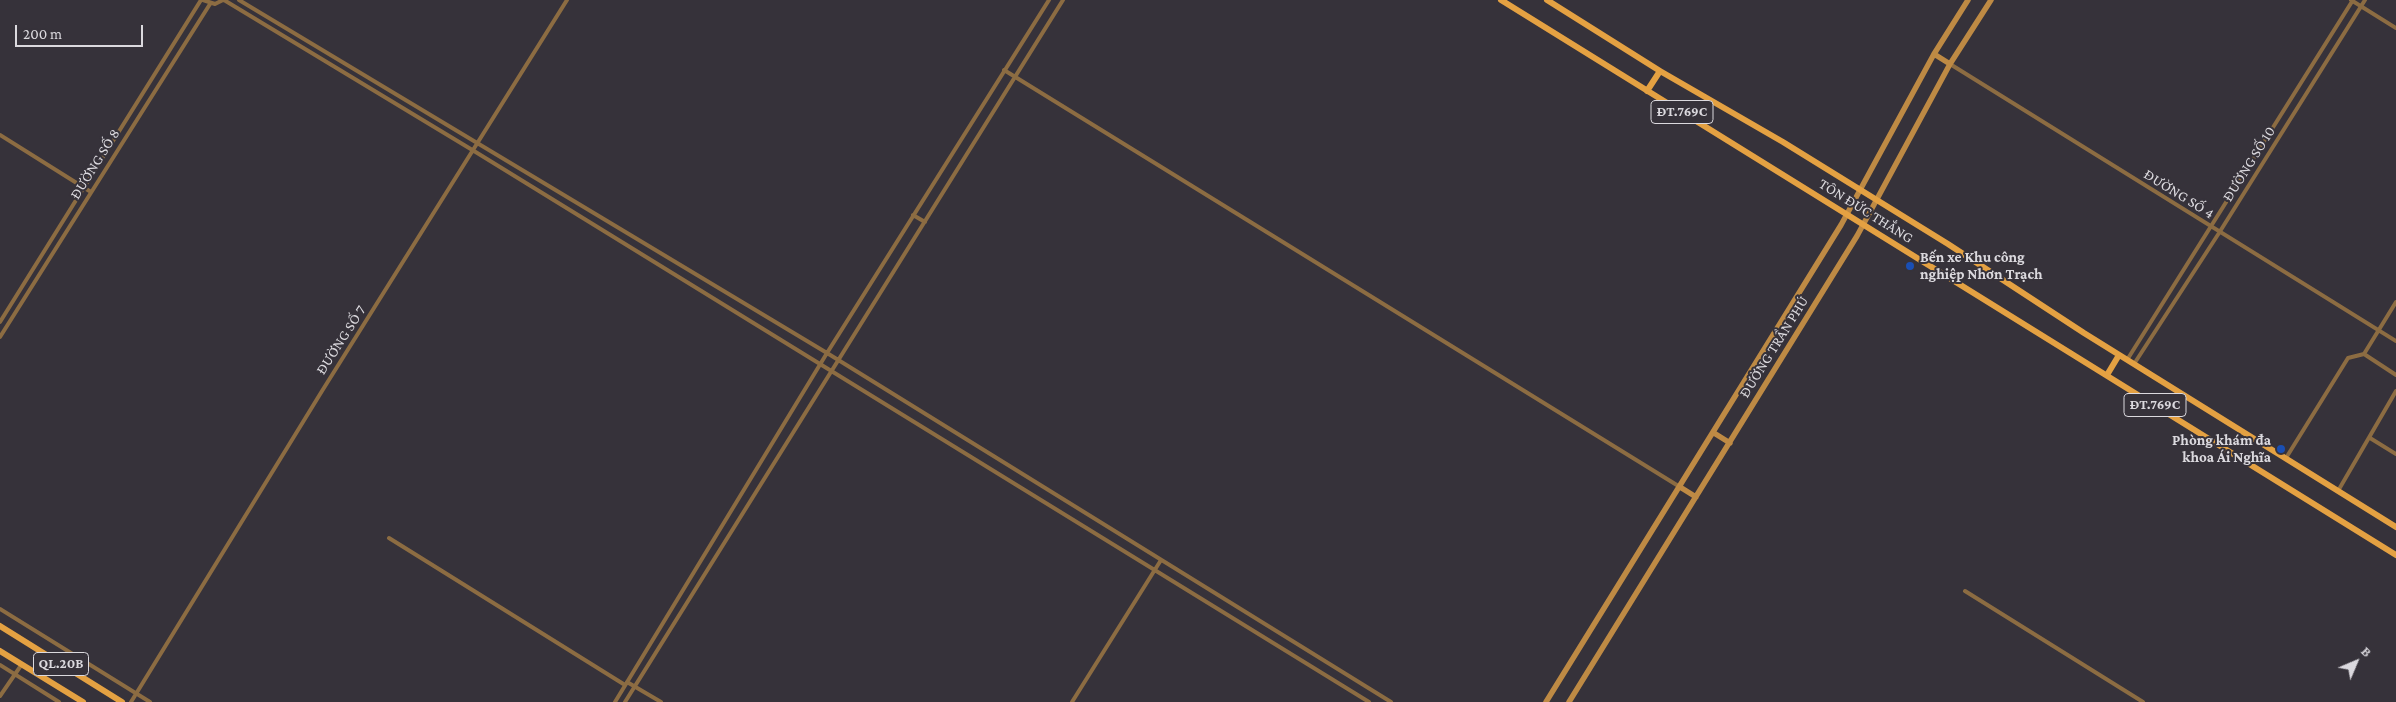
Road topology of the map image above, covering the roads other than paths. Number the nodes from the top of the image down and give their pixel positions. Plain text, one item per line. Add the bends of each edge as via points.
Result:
1 (202, 0) edge
2 (223, 0) edge
3 (239, 0) edge
4 (567, 0) edge
5 (1049, 0) edge
6 (1063, 0) edge
7 (1501, 0) edge
8 (1547, 0) edge
9 (1968, 0) edge
10 (1991, 0) edge
11 (2352, 0) edge
12 (2365, 0) edge
13 (210, 4) junction
14 (2361, 6) junction
15 (2396, 28) edge
16 (1934, 54) junction
17 (1950, 64) junction
18 (1004, 70) junction
19 (1660, 71) junction
20 (1014, 77) junction
21 (1647, 91) junction
22 (0, 135) edge
23 (479, 143) junction
24 (474, 151) junction
25 (83, 187) junction
26 (1862, 191) junction
27 (91, 192) junction
28 (1878, 201) junction
29 (1848, 214) junction
30 (913, 215) junction
31 (924, 222) junction
32 (1864, 225) junction
33 (2211, 228) junction
34 (2219, 233) junction
35 (2396, 302) edge
36 (0, 322) edge
37 (2378, 330) junction
38 (0, 337) edge
39 (2396, 341) edge
40 (827, 354) junction
41 (2364, 354) junction
42 (2119, 355) junction
43 (838, 360) junction
44 (2126, 360) junction
45 (821, 364) junction
46 (2134, 364) junction
47 (832, 370) junction
48 (2107, 375) junction
49 (2396, 375) edge
50 (2396, 391) edge
51 (1714, 433) junction
52 (2370, 438) junction
53 (1730, 443) junction
54 (2396, 454) edge
55 (2286, 458) junction
56 (1003, 463) junction
57 (998, 473) junction
58 (1680, 487) junction
59 (2338, 491) junction
60 (1696, 497) junction
61 (2396, 527) edge
62 (389, 538) dead end
63 (2396, 555) edge
64 (1161, 560) junction
65 (1155, 570) junction
66 (1966, 591) dead end
67 (0, 608) edge
68 (0, 626) edge
69 (0, 650) edge
70 (22, 664) junction
71 (0, 665) edge
72 (1340, 670) junction
73 (14, 674) junction
74 (1334, 681) junction
75 (626, 683) junction
76 (635, 686) junction
77 (136, 693) junction
78 (0, 696) edge
79 (59, 702) edge
80 (83, 702) edge
81 (122, 702) edge
82 (131, 702) edge
83 (150, 702) edge
84 (615, 702) edge
85 (625, 702) edge
86 (661, 702) edge
87 (1072, 702) edge
88 (1369, 702) edge
89 (1391, 702) edge
90 (1546, 702) edge
91 (1569, 702) edge
92 (2143, 702) edge

1 - 13 street
1 - 25 street, ĐƯỜNG SỐ 8
2 - 13 street
2 - 24 street
3 - 23 street
4 - 23 street, ĐƯỜNG SỐ 7
5 - 18 street
6 - 20 street
7 - 21 main road, TÔN ĐỨC THẮNG / ĐT.769C
8 - 19 main road, TÔN ĐỨC THẮNG / ĐT.769C
9 - 16 main road, ĐƯỜNG TRẦN PHÚ
10 - 17 main road, ĐƯỜNG TRẦN PHÚ
11 - 14 street
11 - 33 street, ĐƯỜNG SỐ 10
12 - 14 street, ĐƯỜNG SỐ 10
13 - 27 street, ĐƯỜNG SỐ 8
14 - 15 street
14 - 34 street, ĐƯỜNG SỐ 10
16 - 17 main road
16 - 26 main road, ĐƯỜNG TRẦN PHÚ
17 - 28 main road, ĐƯỜNG TRẦN PHÚ
17 - 33 street, ĐƯỜNG SỐ 4
18 - 20 street
18 - 30 street
19 - 21 main road
19 - 26 main road, TÔN ĐỨC THẮNG / ĐT.769C
20 - 31 street
20 - 58 street
21 - 29 main road, TÔN ĐỨC THẮNG / ĐT.769C
22 - 25 street
23 - 24 street, ĐƯỜNG SỐ 7
23 - 40 street
24 - 45 street
24 - 77 street, ĐƯỜNG SỐ 7
25 - 27 street
25 - 36 street, ĐƯỜNG SỐ 8
26 - 28 main road, TÔN ĐỨC THẮNG / ĐT.769C
26 - 29 main road, ĐƯỜNG TRẦN PHÚ
27 - 38 street, ĐƯỜNG SỐ 8
28 - 32 main road, ĐƯỜNG TRẦN PHÚ
28 - 42 main road, TÔN ĐỨC THẮNG / ĐT.769C
29 - 32 main road, TÔN ĐỨC THẮNG / ĐT.769C
29 - 51 main road, ĐƯỜNG TRẦN PHÚ
30 - 31 street
30 - 40 street
31 - 43 street
32 - 48 main road, TÔN ĐỨC THẮNG / ĐT.769C
32 - 53 main road, ĐƯỜNG TRẦN PHÚ
33 - 34 street, ĐƯỜNG SỐ 4
33 - 44 street, ĐƯỜNG SỐ 10
34 - 37 street, ĐƯỜNG SỐ 4
34 - 46 street, ĐƯỜNG SỐ 10
35 - 37 street
37 - 39 street, ĐƯỜNG SỐ 4
37 - 41 street
40 - 43 street
40 - 45 street
41 - 49 street
41 - 55 street via 2352,356 2344,362
42 - 44 main road, TÔN ĐỨC THẮNG / ĐT.769C
42 - 48 main road
43 - 47 street
43 - 56 street
44 - 46 main road, TÔN ĐỨC THẮNG / ĐT.769C
45 - 47 street
45 - 75 street
46 - 55 main road, TÔN ĐỨC THẮNG / ĐT.769C
47 - 57 street
47 - 76 street
48 - 63 main road, TÔN ĐỨC THẮNG / ĐT.769C
50 - 52 street
51 - 53 main road
51 - 58 main road, ĐƯỜNG TRẦN PHÚ
52 - 54 street
52 - 59 street
53 - 60 main road, ĐƯỜNG TRẦN PHÚ
55 - 59 main road, TÔN ĐỨC THẮNG / ĐT.769C
56 - 57 street
56 - 64 street
57 - 65 street
58 - 60 main road
58 - 90 main road, ĐƯỜNG TRẦN PHÚ
59 - 61 main road, TÔN ĐỨC THẮNG / ĐT.769C
60 - 91 main road, ĐƯỜNG TRẦN PHÚ
62 - 75 street
64 - 65 street
64 - 72 street
65 - 74 street
65 - 87 street
66 - 92 street
67 - 77 street
68 - 81 main road, QL.20B
69 - 70 main road, QL.20B
70 - 73 street
70 - 80 main road, QL.20B
71 - 73 street
72 - 74 street
72 - 89 street
73 - 78 street
73 - 79 street
74 - 88 street
75 - 76 street
75 - 84 street
76 - 85 street
76 - 86 street
77 - 82 street, ĐƯỜNG SỐ 7
77 - 83 street

